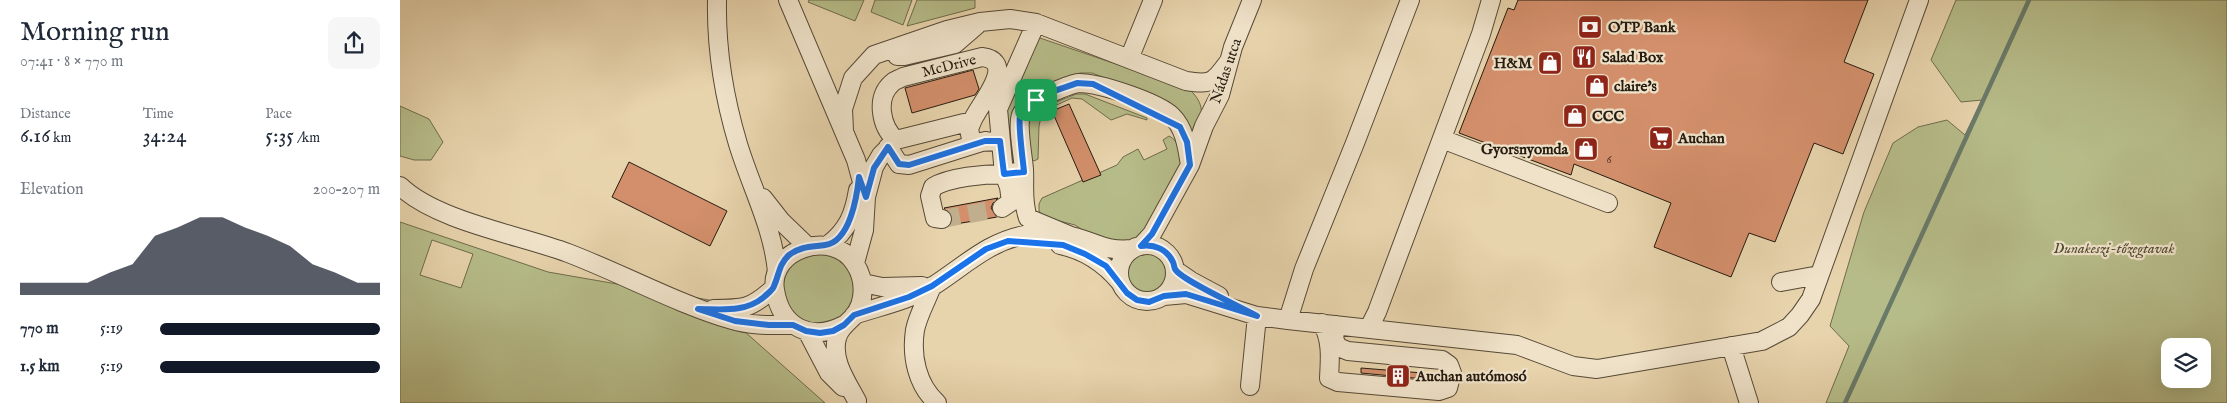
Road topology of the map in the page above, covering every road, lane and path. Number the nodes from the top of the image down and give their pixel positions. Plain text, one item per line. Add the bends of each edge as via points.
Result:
1 (718, 0) edge
2 (788, 0) edge
3 (1152, 0) edge
4 (1252, 0) edge
5 (1410, 0) edge
6 (1491, 0) edge
7 (1919, 0) edge
8 (1036, 22) junction
9 (1129, 59) junction
10 (1229, 61) junction
11 (1186, 81) junction
12 (1204, 126) junction
13 (969, 129) junction
14 (844, 130) junction
15 (1442, 139) junction
16 (993, 141) junction
17 (892, 144) junction
18 (1190, 165) junction
19 (1024, 172) junction
20 (1004, 174) junction
21 (859, 177) junction
22 (400, 186) edge
23 (754, 186) junction
24 (866, 197) junction
25 (1608, 203) dead end
26 (1002, 208) dead end
27 (942, 219) dead end
28 (1071, 236) junction
29 (1008, 241) junction
30 (828, 245) junction
31 (807, 246) junction
32 (1137, 247) junction
33 (855, 263) junction
34 (1175, 270) junction
35 (1819, 275) junction
36 (776, 280) junction
37 (1120, 282) junction
38 (1780, 282) dead end
39 (863, 283) junction
40 (932, 286) junction
41 (1164, 296) junction
42 (698, 309) junction
43 (1257, 316) junction
44 (850, 320) junction
45 (1288, 320) junction
46 (1329, 324) junction
47 (800, 328) junction
48 (1369, 328) junction
49 (1731, 346) junction
50 (1250, 386) dead end
51 (859, 402) edge
52 (936, 403) edge
53 (1749, 403) edge

1 - 23 street via 718,39 724,91 738,145
2 - 14 street
3 - 9 street
4 - 10 street, Nádas utca
5 - 45 street via 1304,269
6 - 15 street
7 - 35 street
8 - 9 street
8 - 14 street via 1010,19 980,22 874,56 852,78 843,109
8 - 16 street via 998,109
9 - 11 street
10 - 11 street via 1209,83
10 - 12 street, Nádas utca via 1220,95
11 - 12 street via 1204,97 1207,105
12 - 18 street, Nádas utca
13 - 16 street via 972,139 977,142
13 - 17 street via 964,123
13 - 17 street, McDrive via 988,97 998,70 990,58 982,57 903,77 892,83 883,98 882,116
14 - 21 street
15 - 25 street
15 - 48 street via 1378,312
16 - 17 street via 909,165 899,164
16 - 20 street
17 - 24 street via 874,168
18 - 19 street via 1187,142 1172,116 1156,105 1093,84 1077,83 1026,106 1020,117
18 - 32 street, Nádas utca via 1152,234
19 - 20 street
19 - 28 street via 1024,206 1028,218
20 - 26 street via 1010,202
20 - 27 street via 940,182 933,187 930,196 932,209 935,218
21 - 24 street
21 - 30 street via 856,205 846,227
22 - 42 street via 408,195 453,216 567,253
23 - 31 street via 781,221
23 - 36 street via 775,249
24 - 33 street via 864,230
28 - 29 street via 1045,233
28 - 32 street via 1110,249
29 - 37 street via 1063,245 1106,266
29 - 40 street via 986,249
30 - 31 street
30 - 33 street via 843,251
31 - 36 street via 789,255
32 - 34 street via 1154,246 1163,250 1170,256
32 - 37 street via 1122,261
33 - 39 street
34 - 41 street via 1173,284
34 - 43 street
35 - 38 street
35 - 49 street via 1811,299 1789,327 1762,341
36 - 42 street via 757,303 742,309
36 - 47 street via 779,308
37 - 41 street via 1137,300 1149,302
39 - 40 street via 882,287
39 - 44 street via 862,300
40 - 44 street
40 - 52 street via 916,329 914,353 922,386
41 - 43 street via 1186,294
42 - 47 street via 735,321
43 - 45 street
43 - 50 street
44 - 47 street via 826,332
44 - 51 street via 837,336 838,357 839,366
45 - 46 street
46 - 46 street via 1329,378 1338,382 1438,391 1448,388 1452,374 1449,365 1442,360 1348,351 1338,347
46 - 48 street
47 - 51 street via 829,372
48 - 49 street via 1517,345 1573,366 1597,368
49 - 53 street

